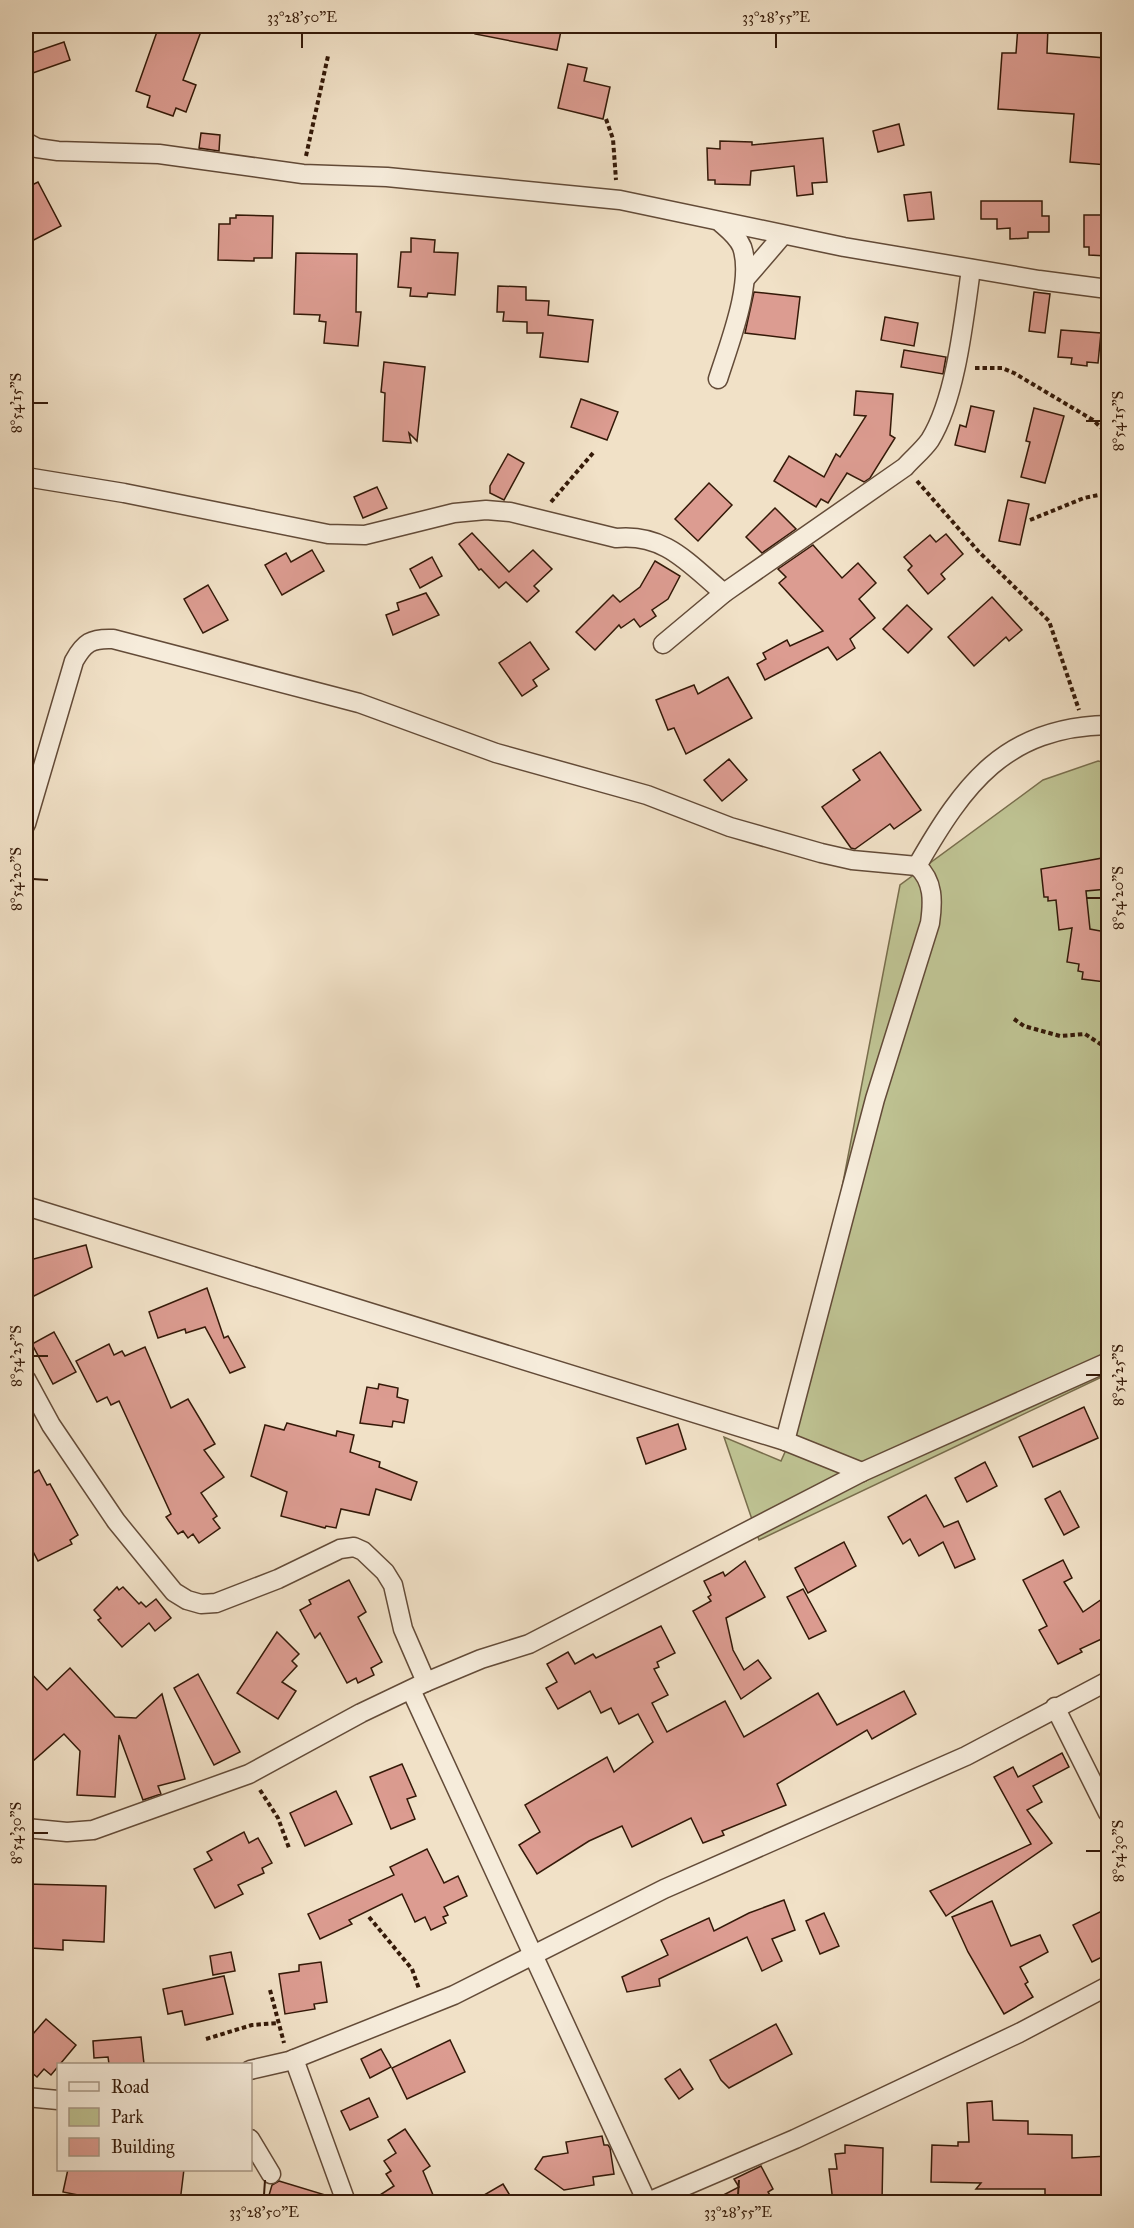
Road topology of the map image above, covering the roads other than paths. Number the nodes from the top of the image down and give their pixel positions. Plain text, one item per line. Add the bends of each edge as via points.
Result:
1 (26, 142) edge
2 (721, 223) junction
3 (783, 235) junction
4 (970, 269) junction
5 (746, 278) junction
6 (1108, 289) edge
7 (718, 379) dead end
8 (26, 477) edge
9 (724, 593) junction
10 (663, 644) dead end
11 (1108, 725) edge
12 (26, 824) edge
13 (917, 866) junction
14 (26, 1206) edge
15 (1108, 1362) edge
16 (26, 1379) edge
17 (785, 1440) junction
18 (862, 1472) junction
19 (1108, 1681) edge
20 (418, 1686) junction
21 (1055, 1707) junction
22 (1108, 1813) edge
23 (26, 1828) edge
24 (533, 1956) junction
25 (1108, 1986) edge
26 (292, 2060) junction
27 (252, 2070) edge
28 (26, 2097) edge
29 (57, 2100) edge
30 (252, 2142) edge
31 (271, 2174) dead end
32 (346, 2202) edge
33 (647, 2202) edge

1 - 2 street via 58,151 159,153 303,174 387,177 620,200
2 - 3 street
2 - 5 street via 742,248
3 - 4 street
3 - 5 street
4 - 6 street
4 - 9 street via 962,332 939,421 929,441 905,467
5 - 7 street
8 - 9 street via 328,534 365,535 454,513 510,512 616,538 656,541
9 - 10 street
11 - 13 street via 1083,725 1037,738 995,762 979,774 940,824
12 - 13 street via 74,661 87,642 96,638 359,703 496,753 647,795 730,827 821,853
13 - 17 street via 928,878 930,923 875,1099
14 - 17 street
15 - 18 street
16 - 20 street via 51,1425 116,1521 174,1592 201,1604 216,1603 340,1549 354,1547 385,1572 393,1585
17 - 18 street
18 - 20 street via 529,1644
19 - 21 street
20 - 23 street via 249,1774 93,1830
20 - 24 street
21 - 22 street
21 - 24 street via 966,1756 694,1875
24 - 26 street via 425,2007
24 - 33 street
25 - 33 street via 1019,2033 795,2139
26 - 27 street
26 - 32 street
28 - 29 street
30 - 31 street

